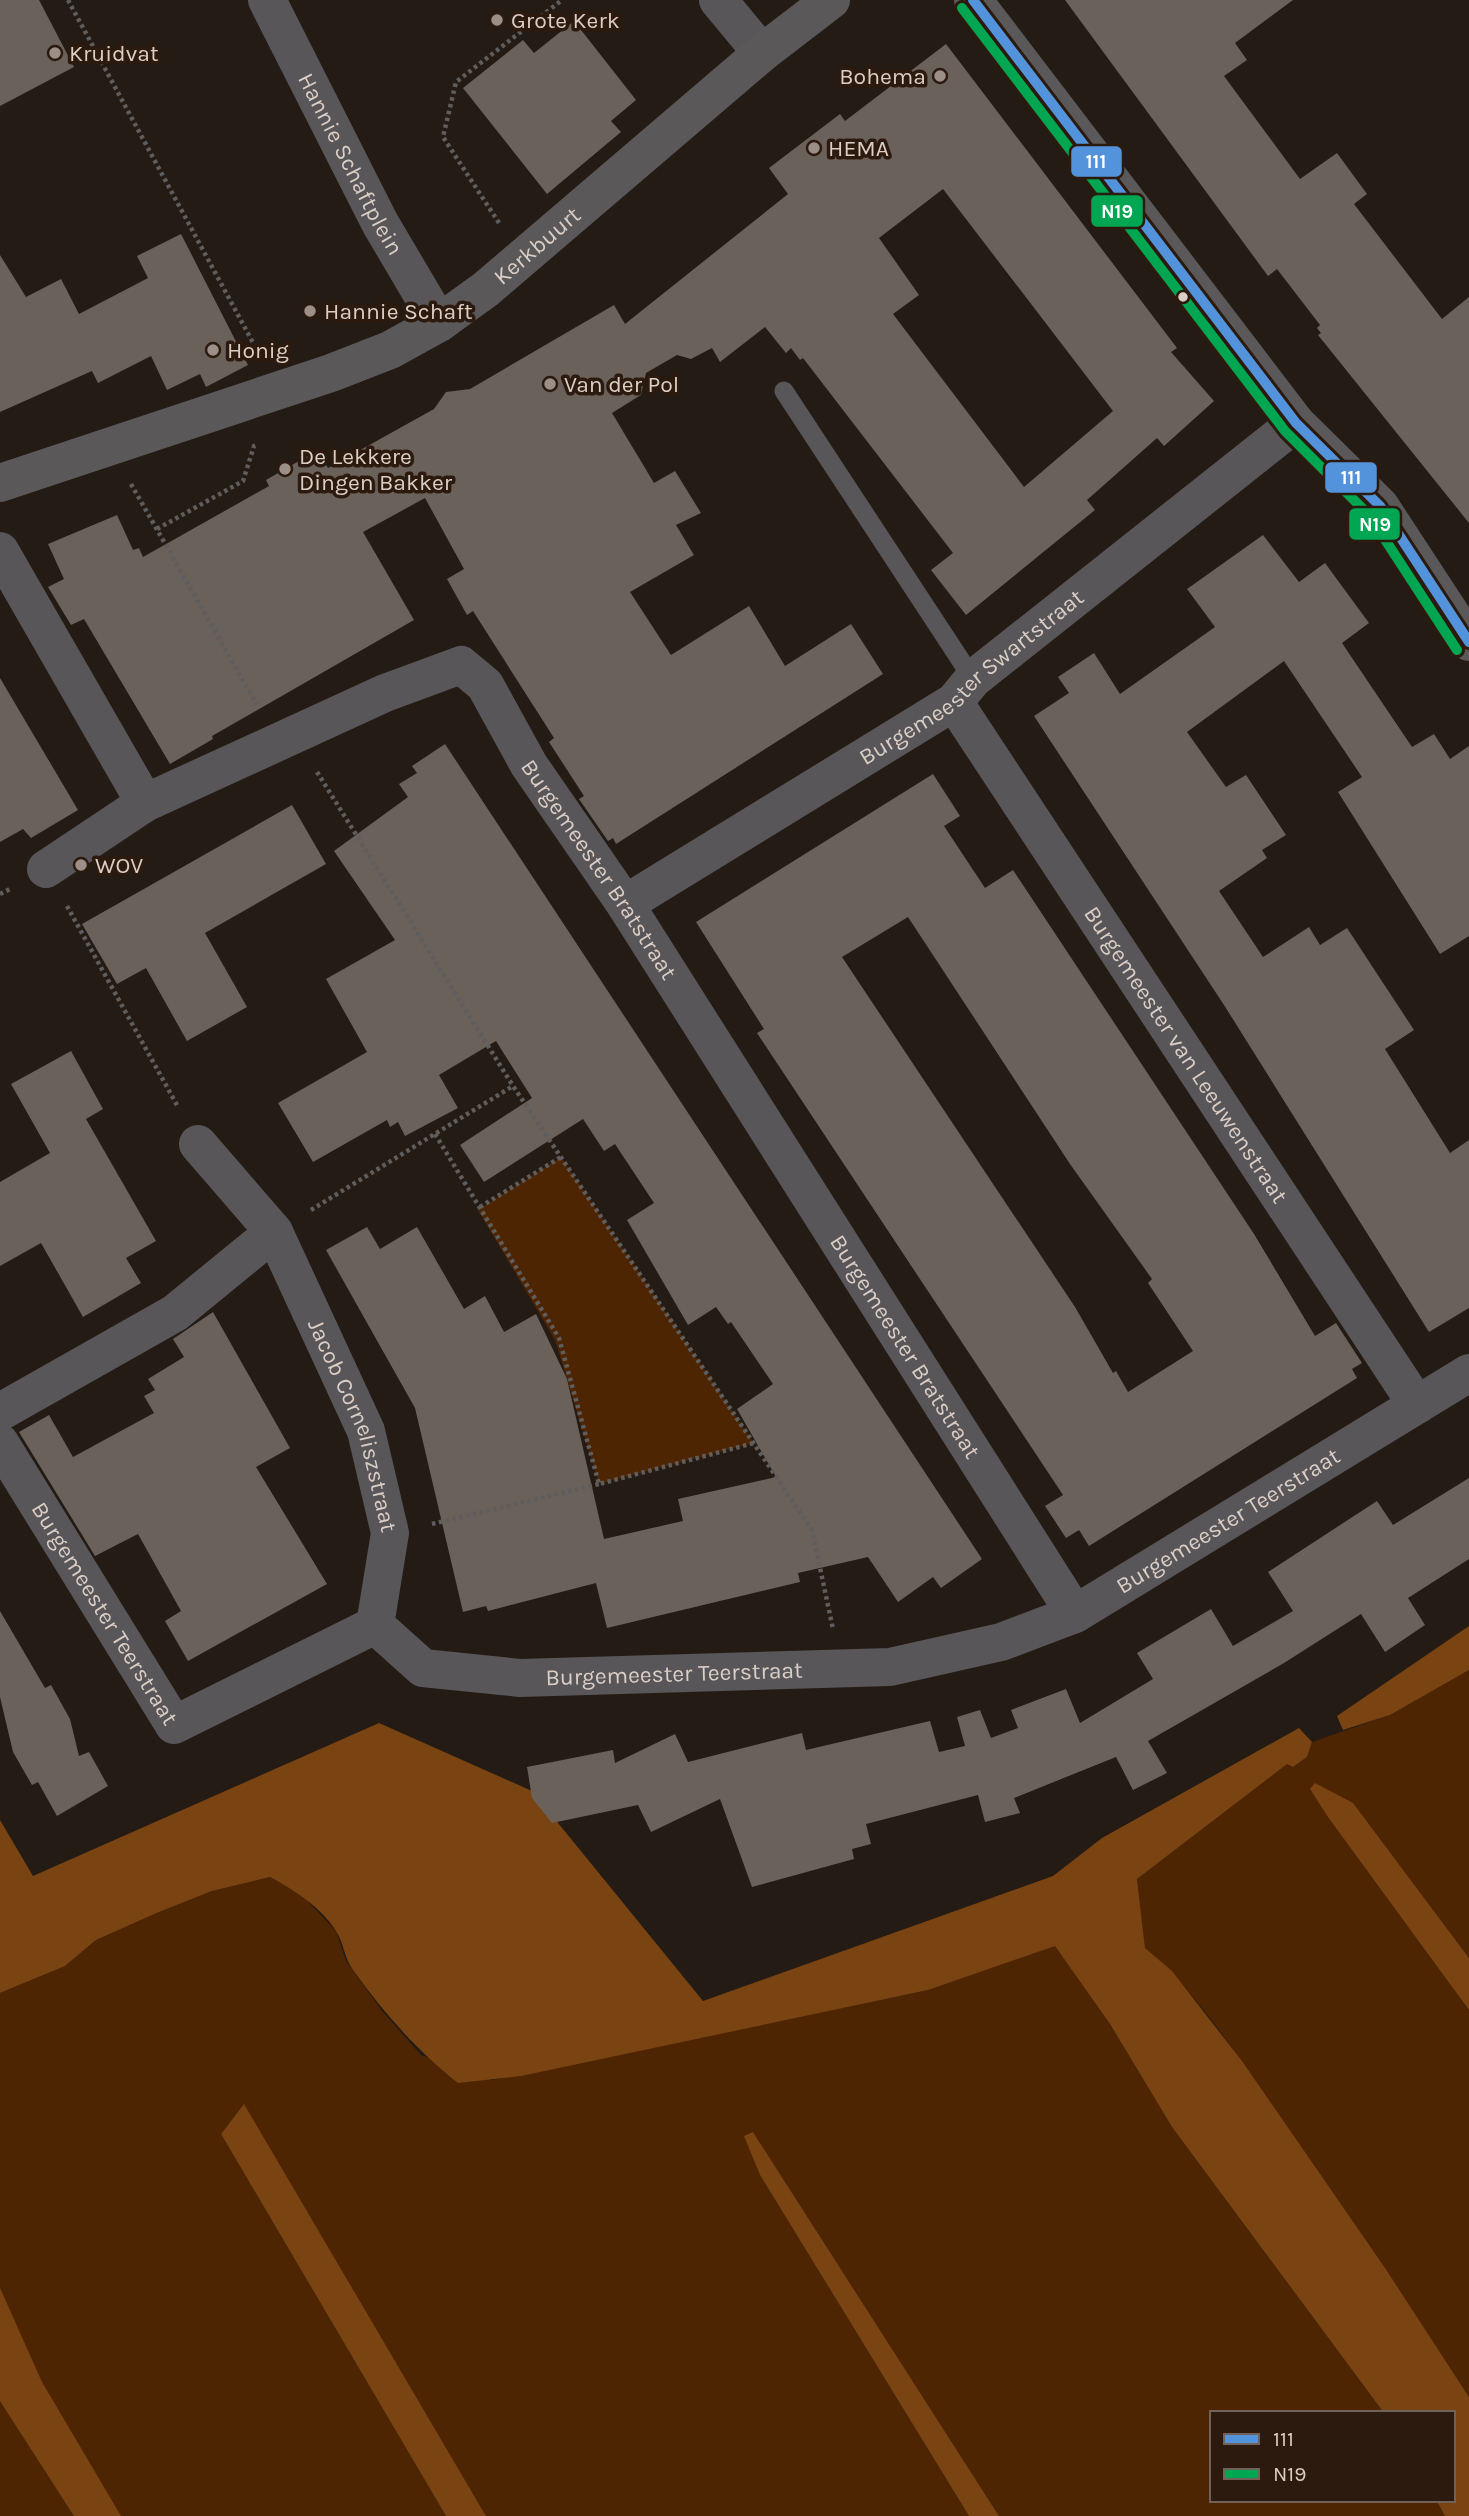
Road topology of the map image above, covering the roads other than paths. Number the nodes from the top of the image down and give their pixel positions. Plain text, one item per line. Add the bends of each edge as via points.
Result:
1 (267, 0) edge
2 (718, 0) edge
3 (831, 0) edge
4 (973, 0) edge
5 (762, 53) junction
6 (439, 323) junction
7 (784, 391) dead end
8 (1296, 423) junction
9 (0, 483) edge
10 (0, 551) edge
11 (1469, 642) edge
12 (963, 690) junction
13 (145, 803) junction
14 (47, 869) road end
15 (625, 904) junction
16 (198, 1144) road end
17 (274, 1232) junction
18 (1469, 1373) edge
19 (1417, 1405) junction
20 (0, 1412) edge
21 (0, 1443) edge
22 (1075, 1614) junction
23 (375, 1625) junction

1 - 6 street, Hannie Schaftplein via 380,223
2 - 5 street
3 - 5 street, Kerkbuurt
4 - 8 street
5 - 6 street, Kerkbuurt via 486,289
6 - 9 street, Kerkbuurt via 390,350 331,373
7 - 12 lane
8 - 11 street via 1380,506
8 - 12 street, Burgemeester Swartstraat
10 - 13 street
12 - 15 street, Burgemeester Swartstraat
12 - 19 street, Burgemeester van Leeuwenstraat
13 - 14 street, Burgemeester Bratstraat
13 - 15 street, Burgemeester Bratstraat via 385,693 461,665 485,685 529,765
15 - 22 street, Burgemeester Bratstraat
16 - 17 street, Jacob Corneliszstraat
17 - 20 street via 175,1313
17 - 23 street, Jacob Corneliszstraat via 366,1431 390,1534
18 - 19 street, Burgemeester Teerstraat
19 - 22 street, Burgemeester Teerstraat
21 - 23 street, Burgemeester Teerstraat via 174,1725
22 - 23 street, Burgemeester Teerstraat via 1002,1642 890,1667 520,1678 423,1668

